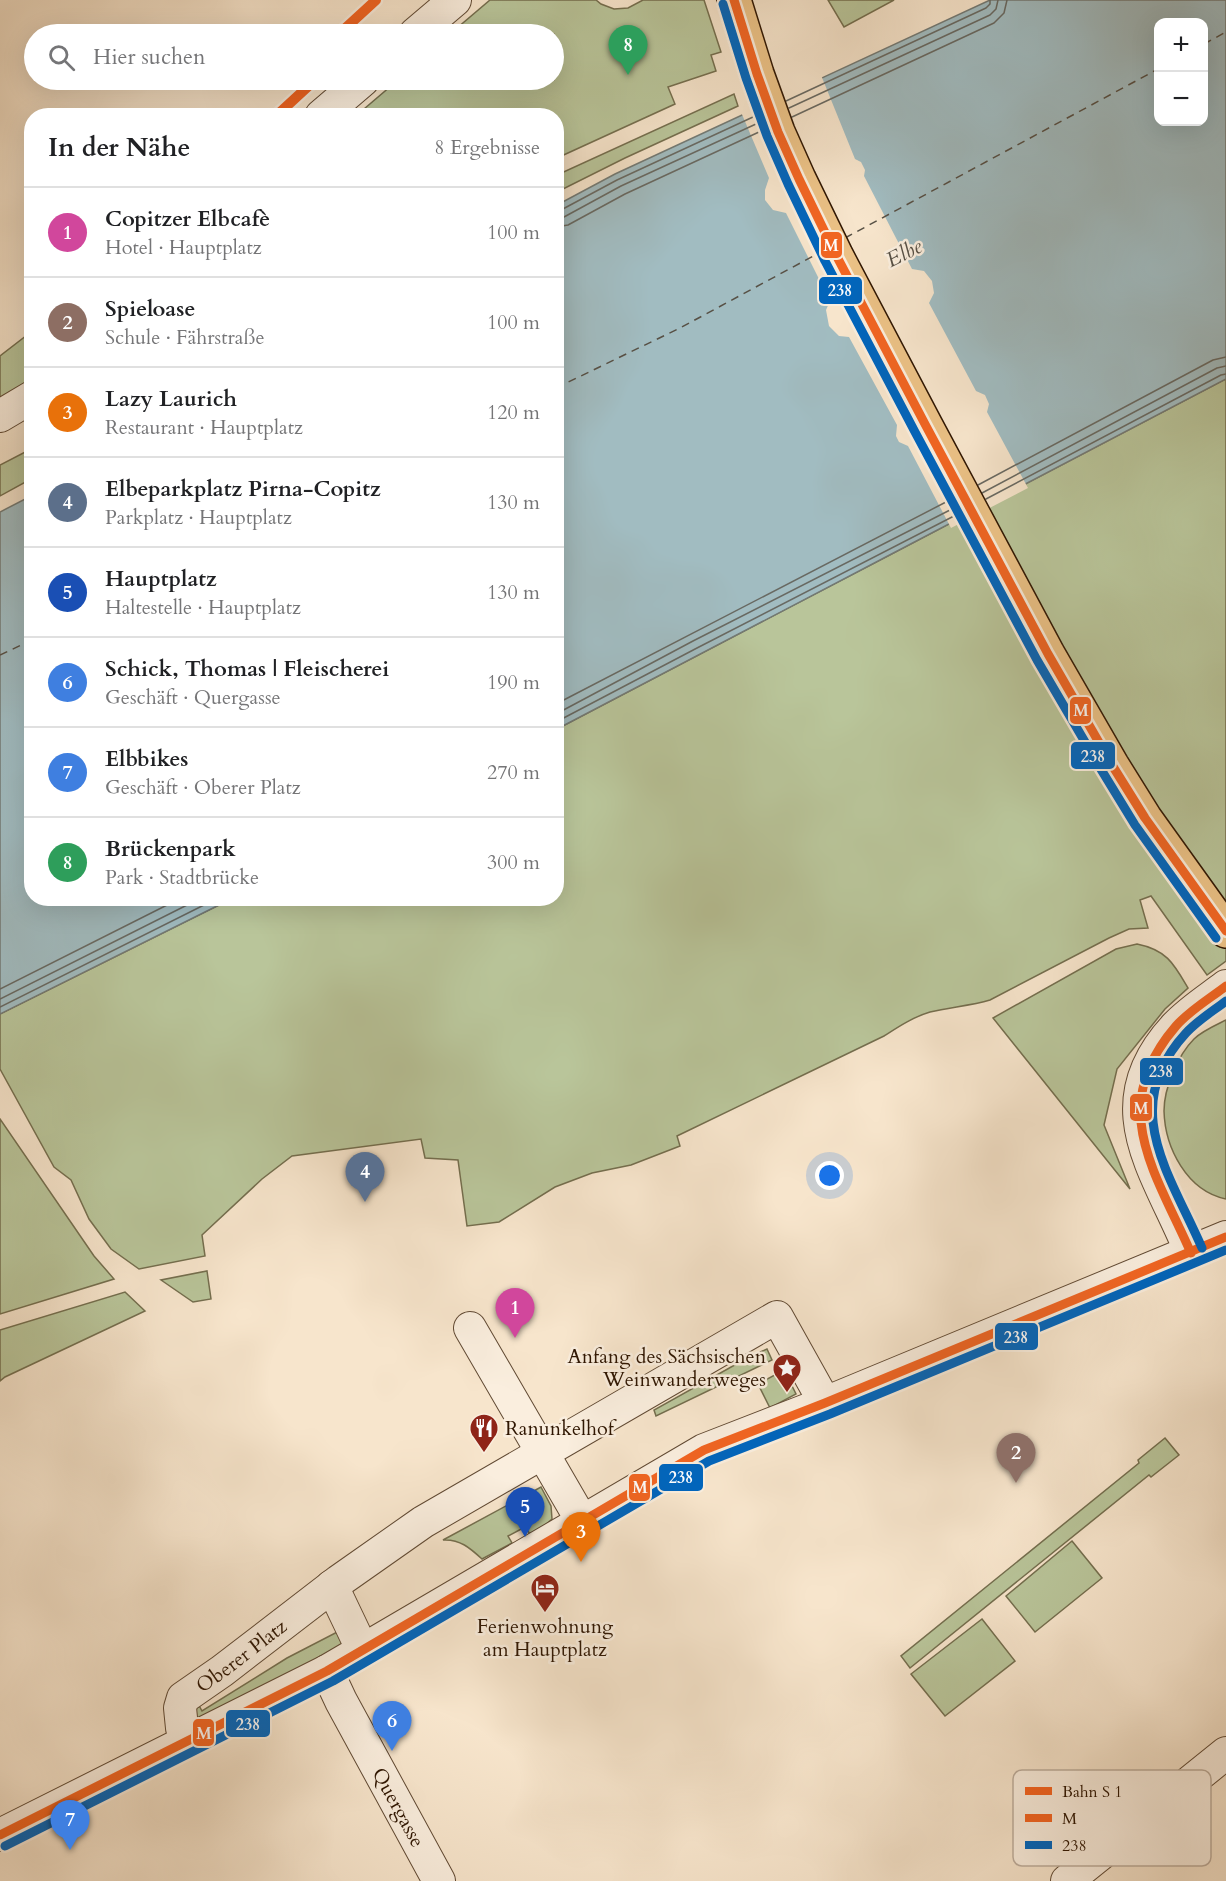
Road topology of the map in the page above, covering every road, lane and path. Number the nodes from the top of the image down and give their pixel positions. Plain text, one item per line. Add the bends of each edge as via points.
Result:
1 (455, 0) edge
2 (734, 0) edge
3 (427, 24) edge
4 (351, 90) edge
5 (330, 108) edge
6 (24, 402) edge
7 (0, 416) edge
8 (1226, 931) edge
9 (1226, 986) edge
10 (1226, 1237) edge
11 (1191, 1253) junction
12 (470, 1328) dead end
13 (825, 1403) junction
14 (543, 1455) junction
15 (582, 1521) junction
16 (332, 1586) junction
17 (363, 1651) junction
18 (327, 1671) junction
19 (186, 1741) junction
20 (1226, 1753) edge
21 (1205, 1770) edge
22 (0, 1835) edge
23 (1086, 1866) edge
24 (439, 1881) edge
25 (1067, 1881) edge

1 - 3 street
2 - 8 main road via 778,132 836,255 1112,765
4 - 5 street
6 - 7 street
9 - 11 street via 1177,1024 1159,1046 1144,1075 1138,1101 1140,1131 1148,1157
10 - 11 street
11 - 13 street
12 - 14 street
13 - 14 street via 777,1317
13 - 15 street via 704,1450
14 - 15 street
14 - 16 street via 423,1522
15 - 17 street
16 - 17 street
16 - 19 street, Oberer Platz via 183,1698 180,1708
17 - 18 street
18 - 19 street
18 - 24 street, Quergasse
19 - 22 street
20 - 21 street
23 - 25 street

